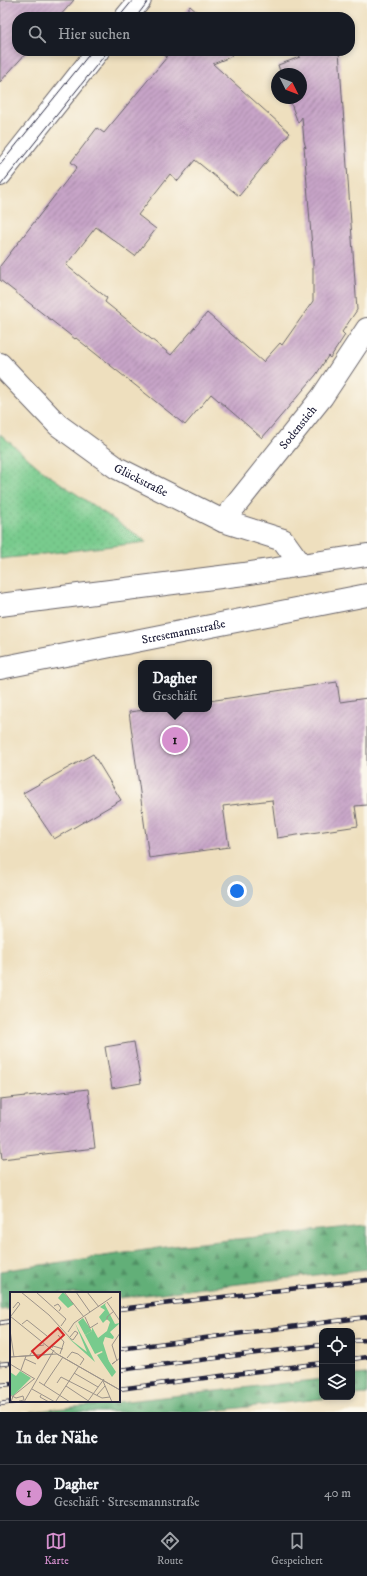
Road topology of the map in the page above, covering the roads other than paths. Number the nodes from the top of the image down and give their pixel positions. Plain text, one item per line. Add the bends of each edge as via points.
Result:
1 (140, 0) edge
2 (130, 12) edge
3 (94, 56) edge
4 (64, 93) junction
5 (0, 150) edge
6 (0, 174) edge
7 (367, 329) edge
8 (0, 364) edge
9 (223, 521) junction
10 (367, 555) edge
11 (301, 565) junction
12 (367, 594) edge
13 (0, 605) edge
14 (0, 668) edge

1 - 2 street
3 - 4 street
4 - 5 street
4 - 6 street
7 - 9 street, Sodenstich via 322,397
8 - 9 street, Glückstraße via 58,425 117,468
9 - 11 street, Glückstraße via 283,540
10 - 11 street
11 - 13 street
12 - 14 street, Stresemannstraße

